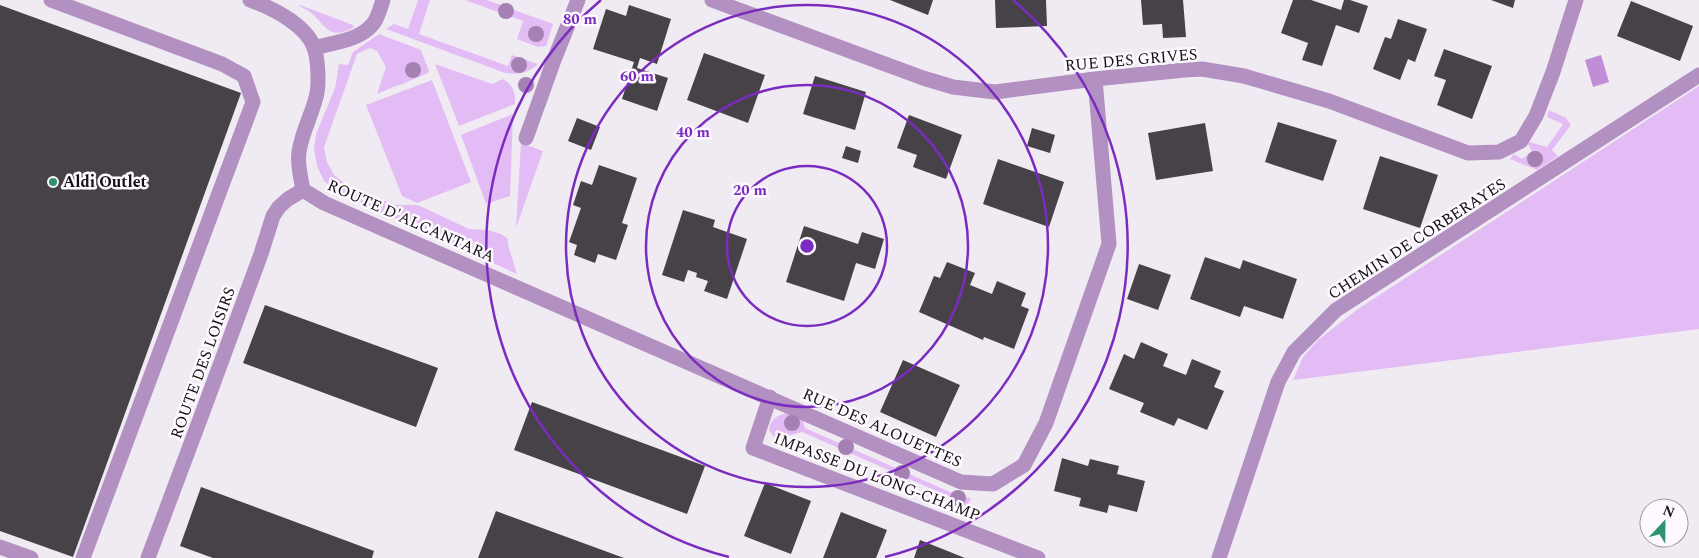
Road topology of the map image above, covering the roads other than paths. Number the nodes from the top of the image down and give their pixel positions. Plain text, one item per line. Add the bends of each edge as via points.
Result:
1 (51, 0) edge
2 (250, 0) edge
3 (383, 0) edge
4 (578, 0) edge
5 (712, 0) edge
6 (1576, 0) edge
7 (314, 48) junction
8 (1699, 75) edge
9 (1095, 79) junction
10 (526, 138) dead end
11 (303, 190) junction
12 (495, 278) joint
13 (770, 397) junction
14 (0, 547) edge
15 (31, 558) edge
16 (83, 558) edge
17 (148, 558) edge
18 (1038, 558) edge
19 (1218, 558) edge

1 - 16 street via 222,64 244,76 253,102
2 - 7 street via 292,22
3 - 7 street via 370,27 352,38
4 - 10 street
5 - 9 street, RUE DES GRIVES via 953,88 995,92
6 - 9 street, RUE DES GRIVES via 1536,116 1521,141 1499,152 1468,153 1328,100 1244,76 1185,70
7 - 11 street, ROUTE D'ALCANTARA via 317,92 298,153
8 - 19 street, CHEMIN DE CORBERAYES via 1336,310 1294,352 1278,382
9 - 13 street, RUE DES ALOUETTES via 1109,244 1046,423 1024,465 993,484 961,482
11 - 12 street, ROUTE D'ALCANTARA
11 - 17 street, ROUTE DES LOISIRS via 288,199 273,216
12 - 13 street, RUE DES ALOUETTES
13 - 18 street, IMPASSE DU LONG-CHAMP via 753,448
14 - 15 street

